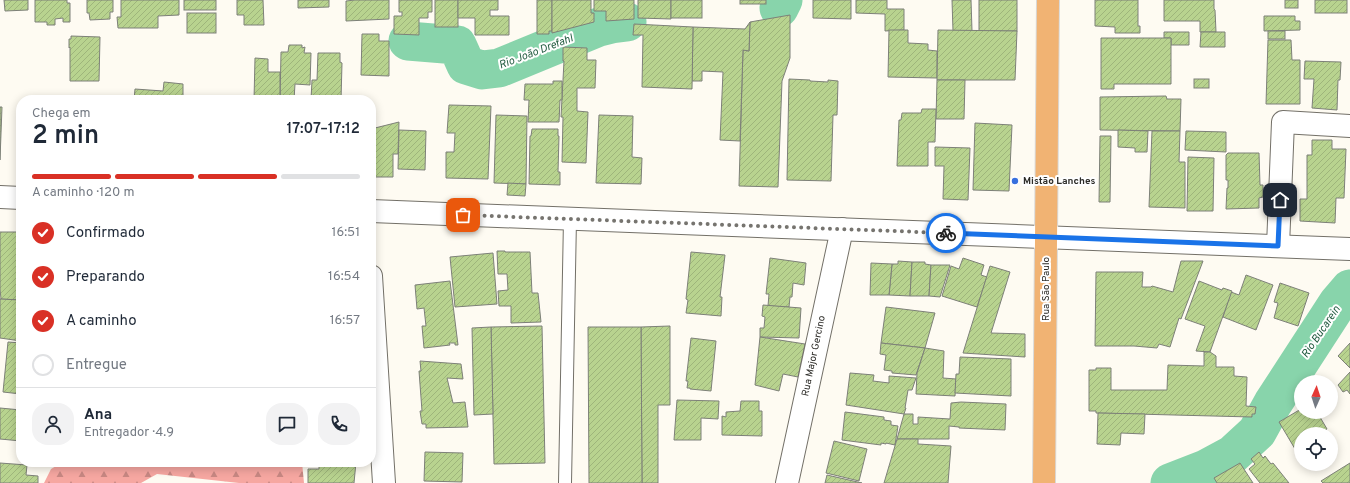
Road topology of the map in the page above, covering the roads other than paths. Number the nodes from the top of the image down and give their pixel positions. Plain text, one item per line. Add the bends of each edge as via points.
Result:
1 (1048, 0) edge
2 (1350, 126) edge
3 (0, 197) edge
4 (16, 198) edge
5 (376, 211) edge
6 (570, 219) junction
7 (842, 229) junction
8 (1046, 237) junction
9 (1278, 246) junction
10 (1350, 249) edge
11 (376, 356) edge
12 (384, 483) edge
13 (565, 483) edge
14 (787, 483) edge
15 (1044, 483) edge

1 - 8 main road, Rua São Paulo
2 - 9 street via 1283,122
3 - 4 street
5 - 6 street
6 - 7 street
6 - 13 lane
7 - 8 street
7 - 14 street, Rua Major Gercino
8 - 9 street
8 - 15 main road, Rua São Paulo
9 - 10 street
11 - 12 street

